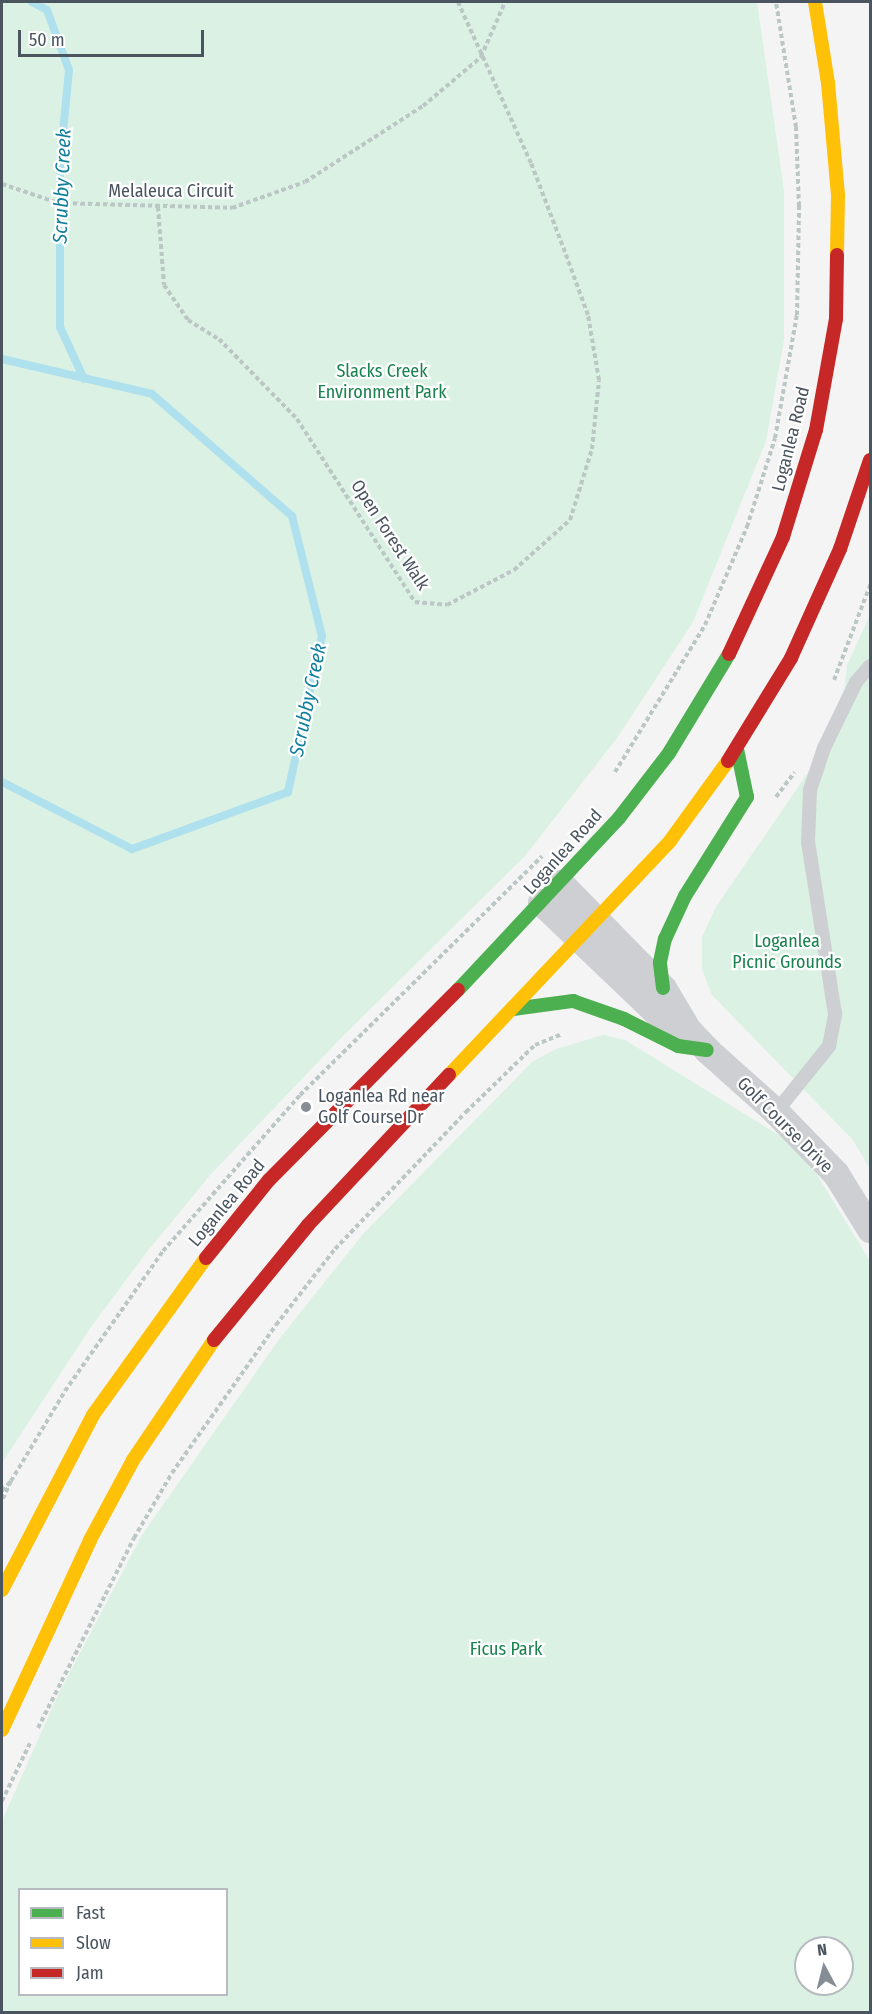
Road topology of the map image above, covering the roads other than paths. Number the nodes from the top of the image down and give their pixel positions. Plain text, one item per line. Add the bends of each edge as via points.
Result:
1 (815, 2) edge
2 (870, 460) edge
3 (870, 666) edge
4 (737, 749) junction
5 (560, 883) junction
6 (541, 902) junction
7 (589, 929) junction
8 (663, 988) junction
9 (513, 1009) junction
10 (688, 1030) junction
11 (707, 1050) junction
12 (776, 1112) junction
13 (870, 1229) edge
14 (2, 1590) edge
15 (8, 1700) edge
16 (2, 1728) edge

1 - 5 main road, Loganlea Road via 828,83 839,261 836,319 816,430 783,537 740,636 669,753 619,818
2 - 4 main road via 840,549 791,658
3 - 12 lane via 856,682 824,748 810,790 808,842 835,1014 829,1046
4 - 7 main road via 670,841
4 - 8 main road via 747,797 685,896 664,939 660,962
5 - 6 main road, Loganlea Road
5 - 7 street, Golf Course Drive
6 - 7 street, Golf Course Drive
6 - 14 main road, Loganlea Road via 269,1180 190,1277 93,1415
7 - 8 street, Golf Course Drive
7 - 9 main road
7 - 10 street, Golf Course Drive via 657,1013
8 - 10 street, Golf Course Drive
9 - 11 main road via 573,1001 624,1019 678,1046
9 - 15 main road via 308,1225 244,1300 179,1388 133,1460
10 - 11 street, Golf Course Drive
11 - 12 street, Golf Course Drive
12 - 13 street, Golf Course Drive via 836,1174
15 - 16 main road

